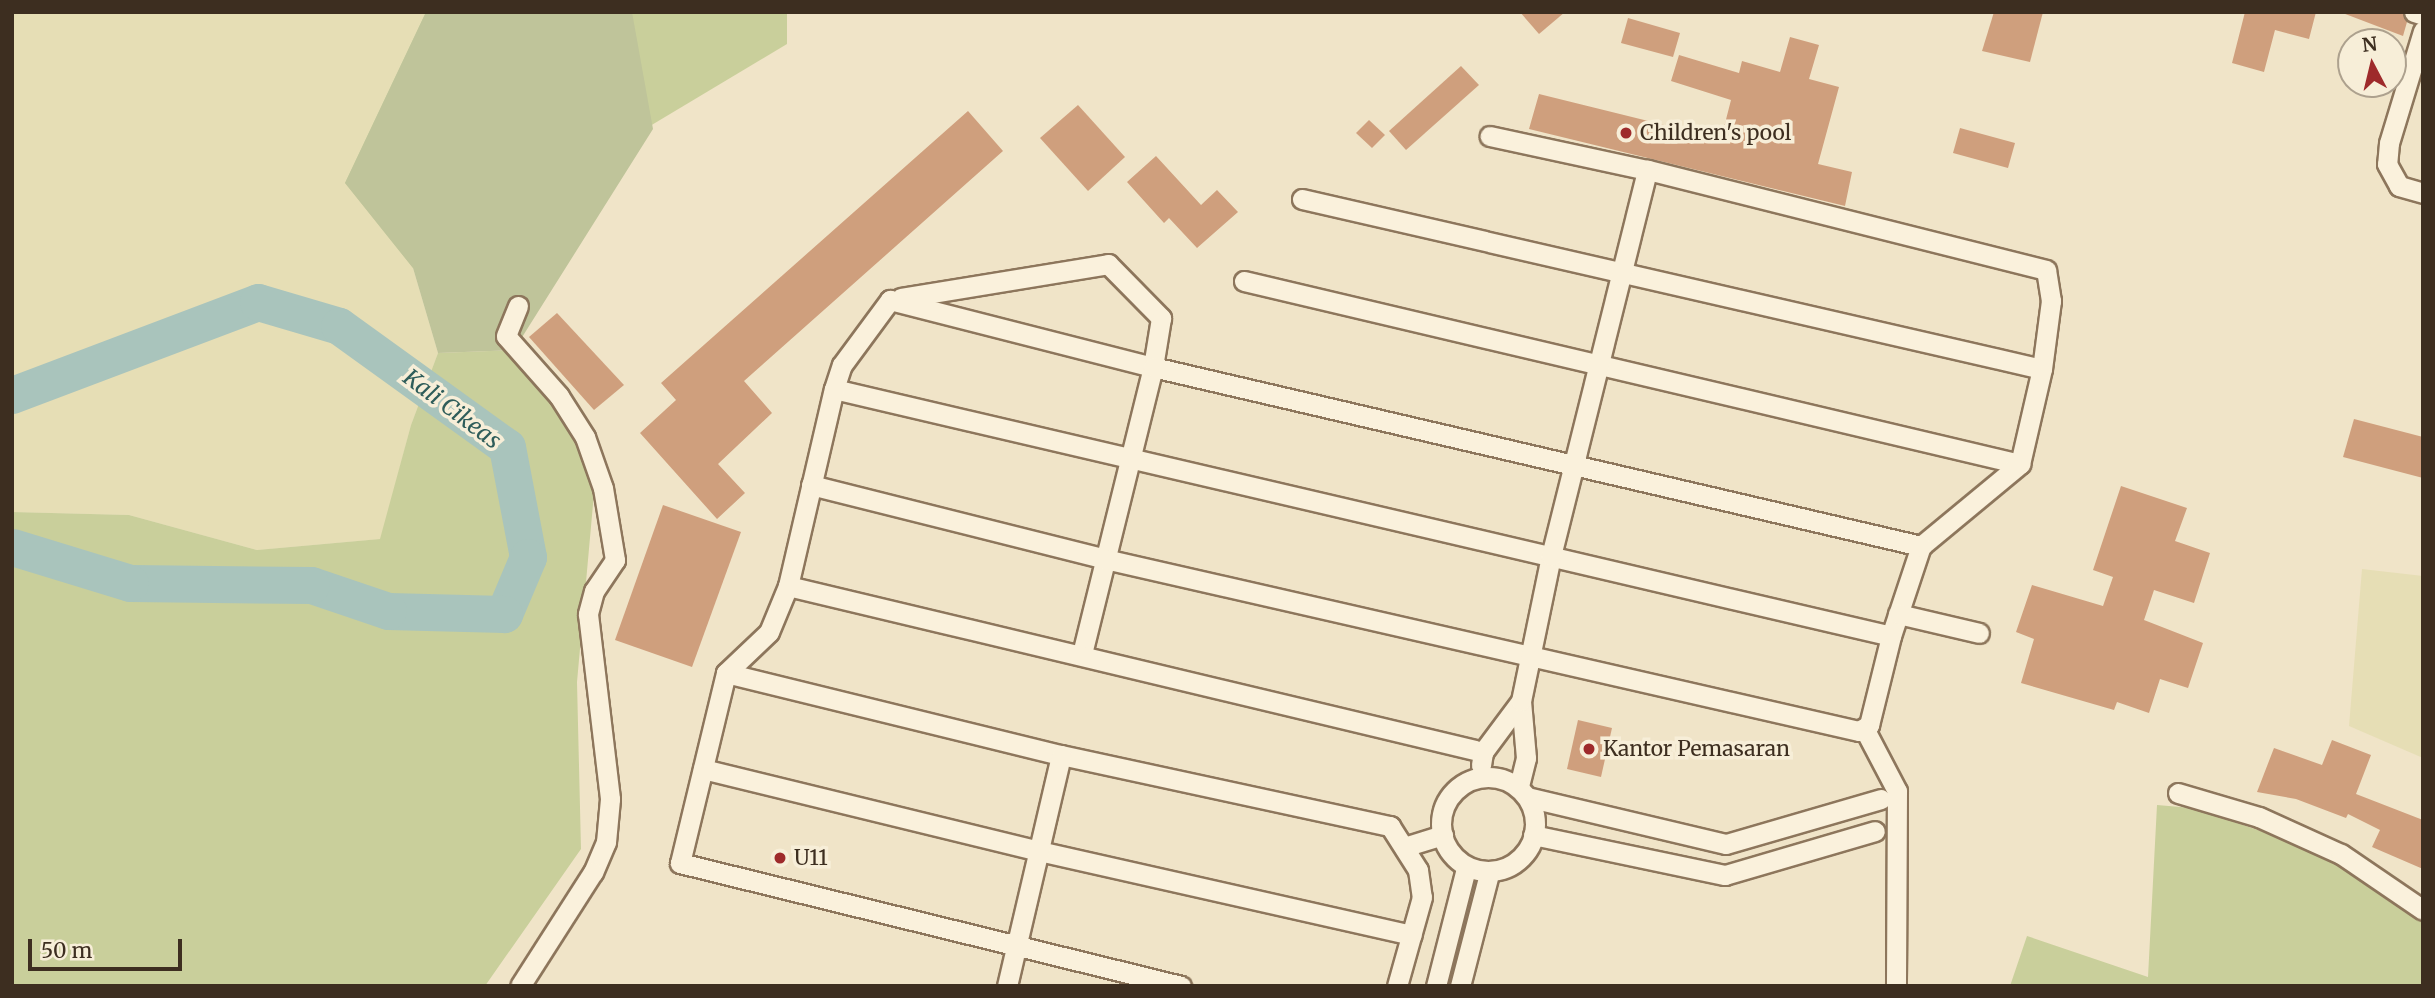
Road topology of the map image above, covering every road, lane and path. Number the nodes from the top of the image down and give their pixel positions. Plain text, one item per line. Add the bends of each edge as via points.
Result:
1 (2414, 12) edge
2 (2423, 15) edge
3 (2423, 32) edge
4 (1490, 136) dead end
5 (1647, 170) junction
6 (2423, 193) edge
7 (1302, 199) dead end
8 (1620, 272) junction
9 (1244, 281) dead end
10 (890, 300) junction
11 (518, 306) dead end
12 (1598, 365) junction
13 (1153, 367) junction
14 (2042, 369) junction
15 (834, 389) junction
16 (1130, 461) junction
17 (1574, 462) junction
18 (2020, 464) junction
19 (811, 485) junction
20 (1921, 546) junction
21 (1551, 556) junction
22 (1105, 559) junction
23 (788, 586) junction
24 (1898, 614) junction
25 (1979, 634) dead end
26 (1891, 636) junction
27 (1082, 654) junction
28 (1530, 658) junction
29 (726, 673) junction
30 (1521, 701) junction
31 (1865, 730) junction
32 (1483, 752) junction
33 (1061, 755) junction
34 (703, 769) junction
35 (1478, 775) junction
36 (1523, 791) junction
37 (2178, 793) dead end
38 (1881, 799) dead end
39 (1875, 831) dead end
40 (1443, 835) junction
41 (1533, 835) junction
42 (1726, 844) junction
43 (1404, 847) junction
44 (1039, 851) junction
45 (1466, 868) junction
46 (1489, 874) junction
47 (1724, 874) junction
48 (2423, 910) edge
49 (1412, 935) junction
50 (1016, 949) junction
51 (520, 986) edge
52 (1007, 986) edge
53 (1181, 986) edge
54 (1397, 986) edge
55 (1436, 986) edge
56 (1460, 986) edge
57 (1896, 986) edge

1 - 2 street
3 - 6 street via 2389,143 2387,164 2399,186
4 - 5 street
5 - 8 street
5 - 14 street via 2046,270 2050,301
7 - 8 street
8 - 12 street
8 - 14 street
9 - 12 street
10 - 13 street
10 - 13 street via 1108,264 1161,318
10 - 15 street via 842,365
11 - 51 street via 506,336 559,396 585,437 603,488 615,559 594,591 588,614 610,799 606,842 593,872
12 - 17 street
12 - 18 street
13 - 16 street
13 - 17 street
14 - 18 street
15 - 16 street
15 - 19 street
16 - 21 street
16 - 22 street
17 - 20 street
17 - 21 street
18 - 20 street
19 - 22 street
19 - 23 street
20 - 24 street
21 - 26 street
21 - 28 street
22 - 27 street
22 - 28 street
23 - 27 street
23 - 29 street via 769,632
24 - 25 street
24 - 26 street
26 - 31 street
27 - 32 street
28 - 30 street
28 - 31 street
29 - 33 street
29 - 34 street
30 - 32 street
30 - 36 street via 1526,758
31 - 57 street via 1897,791
32 - 35 street
33 - 43 street via 1390,826
33 - 44 street
34 - 44 street
34 - 50 street via 680,863
35 - 36 street via 1504,776
35 - 40 street via 1450,799
36 - 41 street via 1534,814
36 - 42 street
37 - 48 street via 2259,817 2341,854
38 - 42 street
39 - 47 street
40 - 43 street
40 - 45 street via 1449,854
41 - 46 street via 1529,847 1506,869
41 - 47 street
42 - 47 street
43 - 49 street via 1418,870 1422,897
44 - 49 street
44 - 50 street
45 - 46 street
45 - 55 street
46 - 56 street
49 - 54 street
50 - 52 street
50 - 53 street

